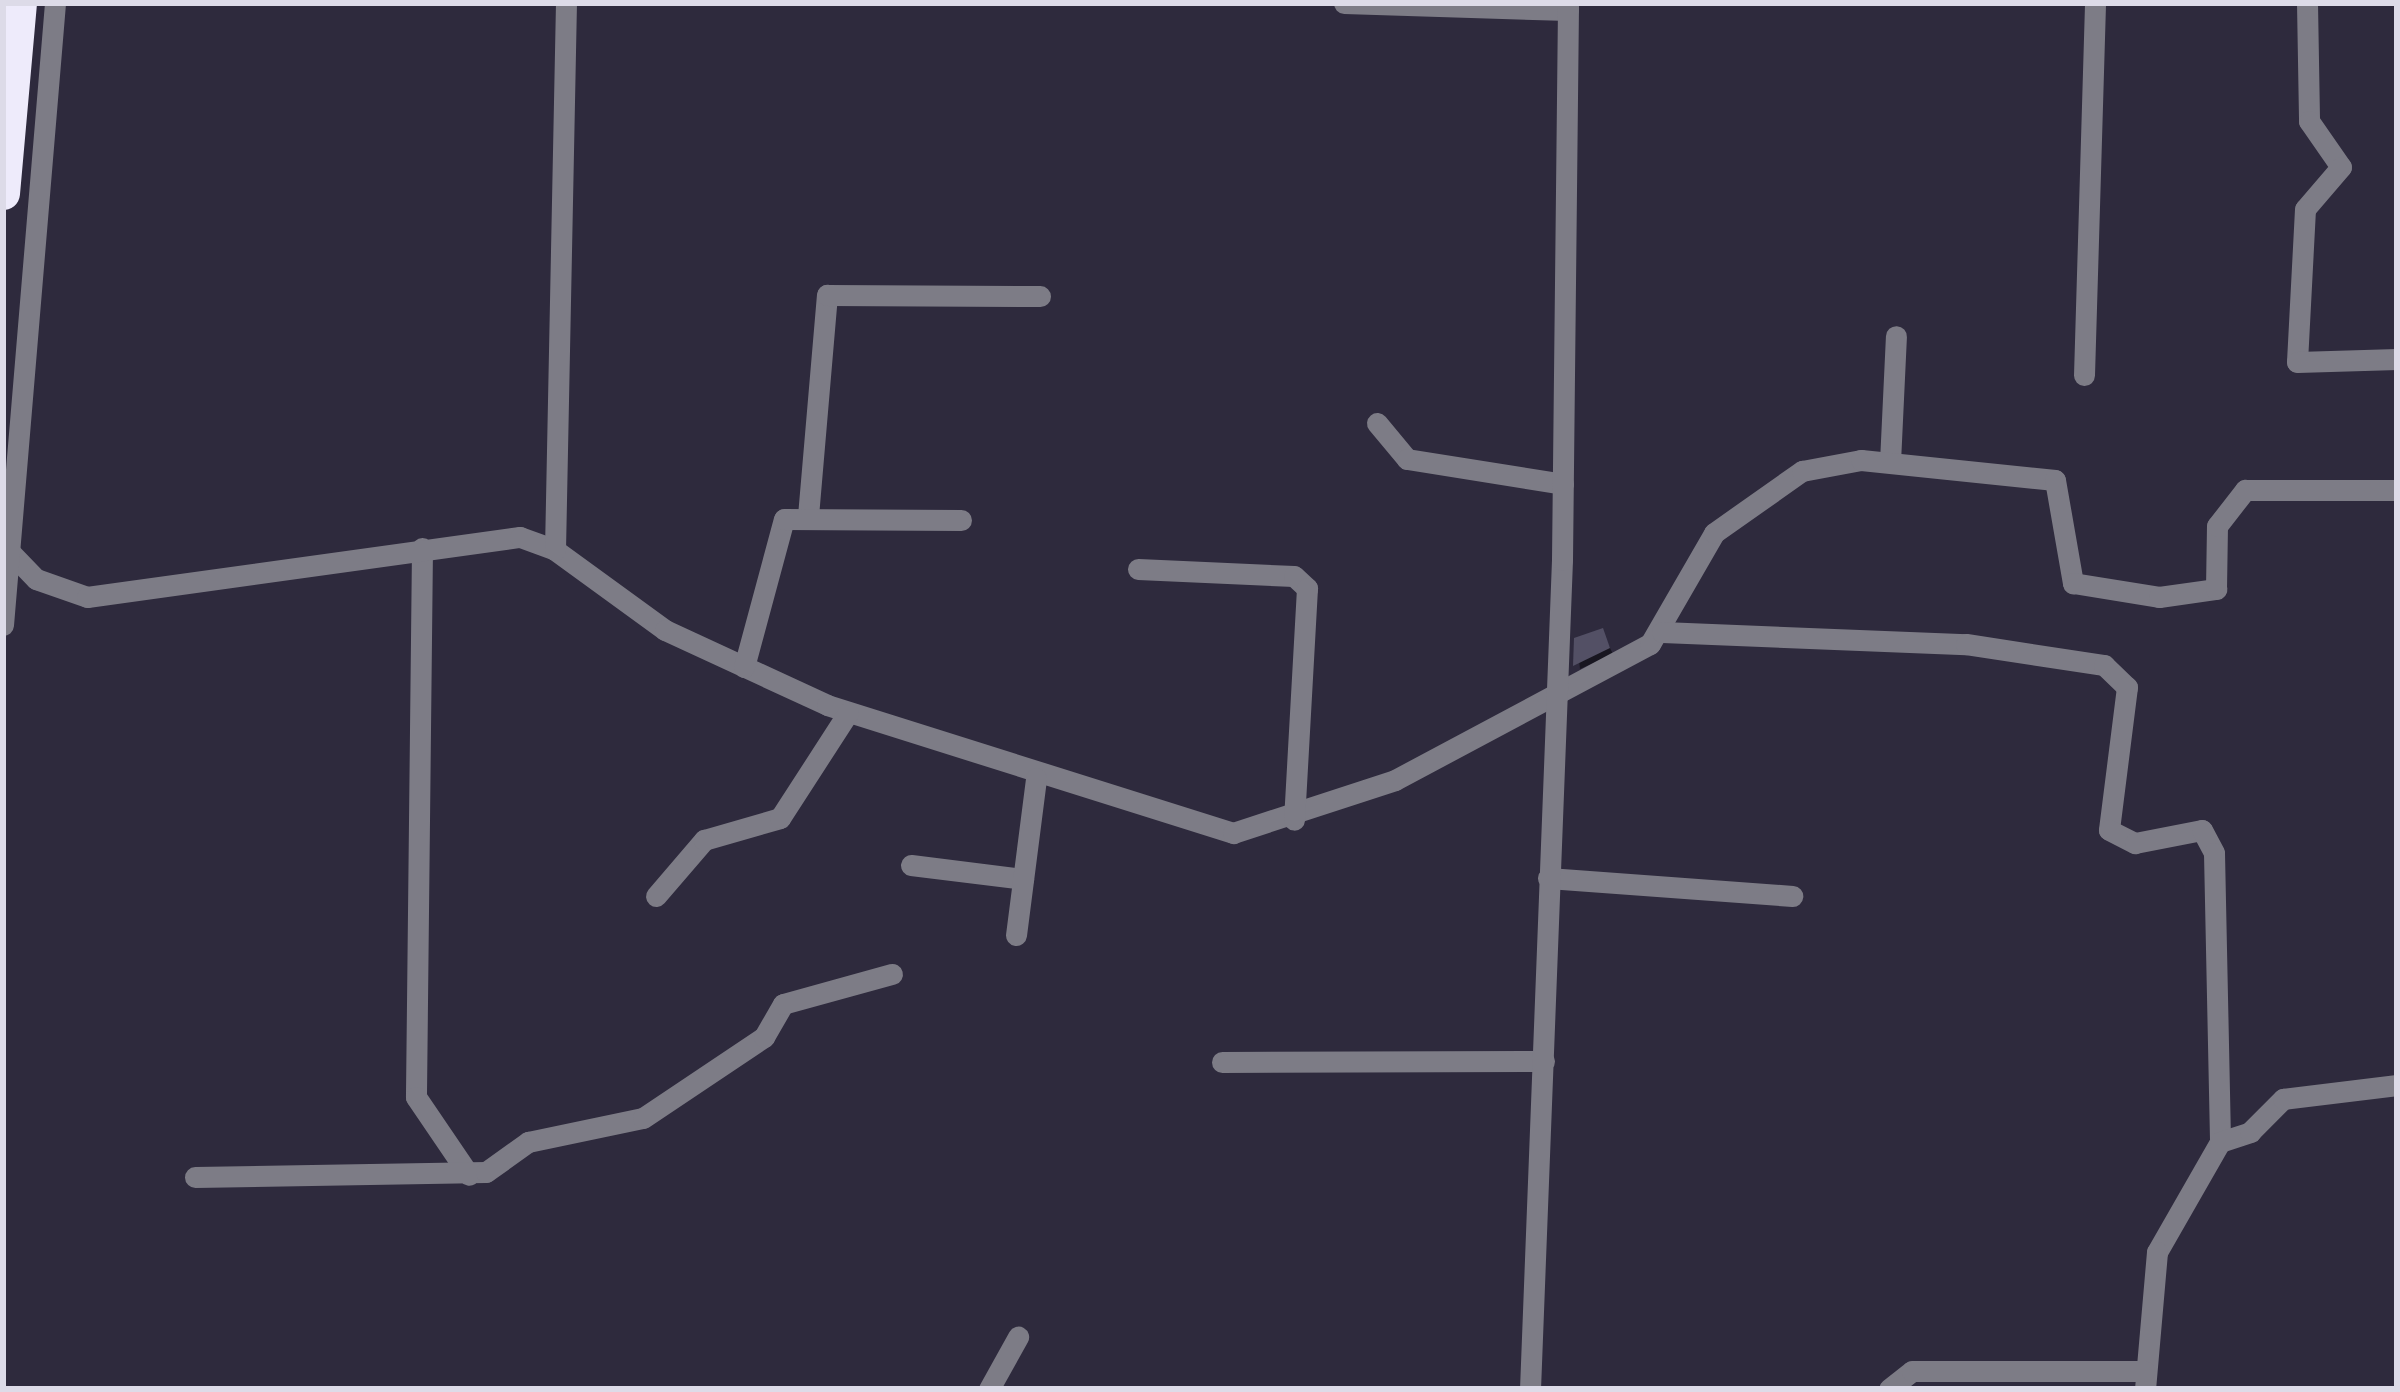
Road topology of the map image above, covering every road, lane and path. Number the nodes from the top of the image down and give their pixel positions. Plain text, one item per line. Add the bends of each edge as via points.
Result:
1 (20, 3) edge
2 (56, 3) edge
3 (566, 3) edge
4 (1344, 3) edge
5 (2095, 3) edge
6 (2307, 3) edge
7 (1568, 6) edge
8 (3, 193) edge
9 (1040, 296) dead end
10 (1896, 336) dead end
11 (2397, 359) edge
12 (2084, 375) dead end
13 (1377, 423) dead end
14 (1890, 462) junction
15 (1563, 484) junction
16 (2397, 490) edge
17 (808, 516) junction
18 (962, 520) dead end
19 (422, 548) junction
20 (7, 549) junction
21 (555, 550) junction
22 (1138, 569) dead end
23 (3, 625) edge
24 (1662, 632) junction
25 (744, 667) junction
26 (1552, 694) junction
27 (848, 713) junction
28 (1036, 778) junction
29 (1294, 820) junction
30 (910, 865) dead end
31 (1548, 878) junction
32 (1023, 879) junction
33 (656, 896) dead end
34 (1792, 896) dead end
35 (1016, 935) dead end
36 (892, 974) dead end
37 (1544, 1061) junction
38 (1222, 1062) dead end
39 (2397, 1085) edge
40 (2220, 1142) junction
41 (469, 1175) junction
42 (195, 1177) dead end
43 (1018, 1337) dead end
44 (2145, 1380) edge
45 (989, 1389) edge
46 (1530, 1389) edge
47 (1889, 1389) edge

1 - 8 highway
2 - 20 street via 38,79
3 - 21 street
4 - 7 street
5 - 12 street
6 - 11 street via 2309,121 2341,167 2305,209 2297,362
7 - 15 street
9 - 17 street via 827,295
10 - 14 street
13 - 15 street via 1406,459
14 - 16 street via 2055,481 2073,583 2159,597 2216,589 2217,526 2246,490
14 - 24 street via 1828,464 1782,480 1714,533
15 - 26 street
17 - 18 street
17 - 25 street via 778,524
19 - 20 street via 87,597 36,579
19 - 21 street via 520,538
19 - 41 street via 416,1097
20 - 23 street
21 - 25 street via 665,630
22 - 29 street via 1294,575 1307,588
24 - 26 street
24 - 40 street via 1900,637 2116,670 2130,698 2106,816 2114,839 2202,830 2213,839
25 - 27 street
26 - 29 street
26 - 31 street
27 - 28 street
27 - 33 street via 780,818 704,840
28 - 29 street via 1204,830
28 - 32 street
30 - 32 street
31 - 34 street
31 - 37 street
32 - 35 street
36 - 41 street via 783,1004 764,1037 644,1118 528,1142
37 - 38 street
37 - 46 street
39 - 40 street via 2283,1099 2250,1132
40 - 44 street via 2157,1252
41 - 42 street
43 - 45 street
44 - 47 street via 1912,1371

